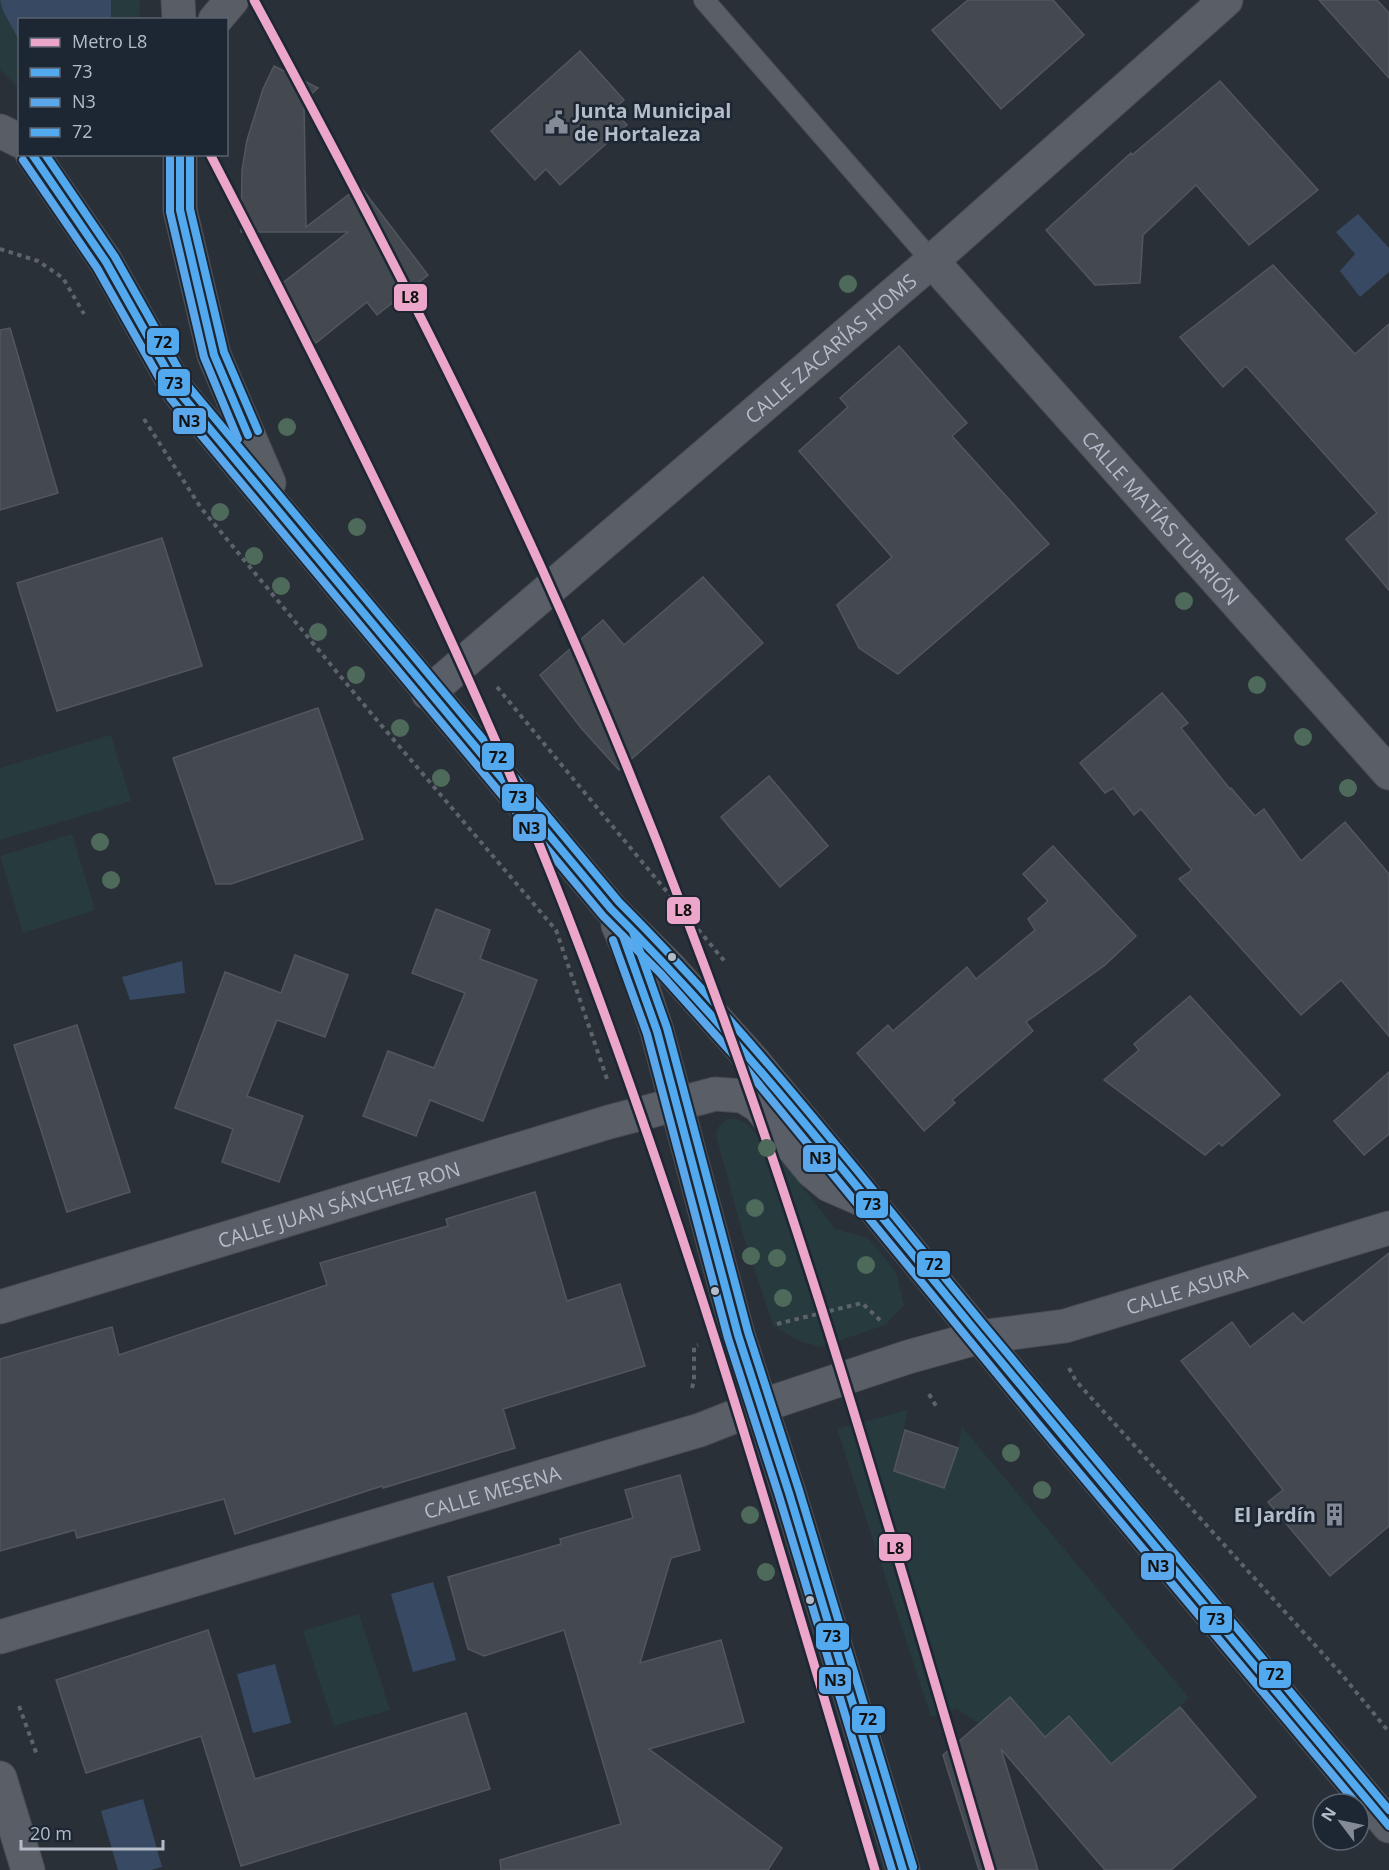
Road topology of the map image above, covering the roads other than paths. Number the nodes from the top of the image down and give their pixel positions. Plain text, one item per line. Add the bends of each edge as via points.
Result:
1 (178, 0) edge
2 (232, 0) edge
3 (704, 0) edge
4 (1226, 0) edge
5 (179, 18) edge
6 (217, 18) edge
7 (33, 156) edge
8 (180, 156) edge
9 (932, 261) junction
10 (282, 514) junction
11 (428, 693) junction
12 (1389, 773) edge
13 (611, 909) junction
14 (677, 1103) junction
15 (868, 1202) junction
16 (1389, 1228) edge
17 (0, 1307) edge
18 (980, 1337) junction
19 (761, 1406) junction
20 (0, 1637) edge
21 (0, 1778) edge
22 (1389, 1826) edge
23 (28, 1870) edge
24 (903, 1870) edge

1 - 5 street
2 - 6 street
3 - 9 lane
4 - 9 street, CALLE ZACARÍAS HOMS
7 - 10 street via 106,262 179,392
8 - 10 street via 180,210 214,355
9 - 11 street, CALLE ZACARÍAS HOMS
9 - 12 street, CALLE MATÍAS TURRIÓN
10 - 11 street
11 - 13 street
13 - 14 street via 643,989
13 - 15 street via 755,1063
14 - 15 street, CALLE JUAN SÁNCHEZ RON via 715,1094 743,1096 759,1107 812,1171 829,1185
14 - 17 street, CALLE JUAN SÁNCHEZ RON
14 - 19 street via 738,1335
15 - 18 street
16 - 18 street, CALLE ASURA via 1065,1326
18 - 19 street, CALLE MESENA
18 - 22 street
19 - 20 street, CALLE MESENA via 700,1430
19 - 24 street
21 - 23 street

